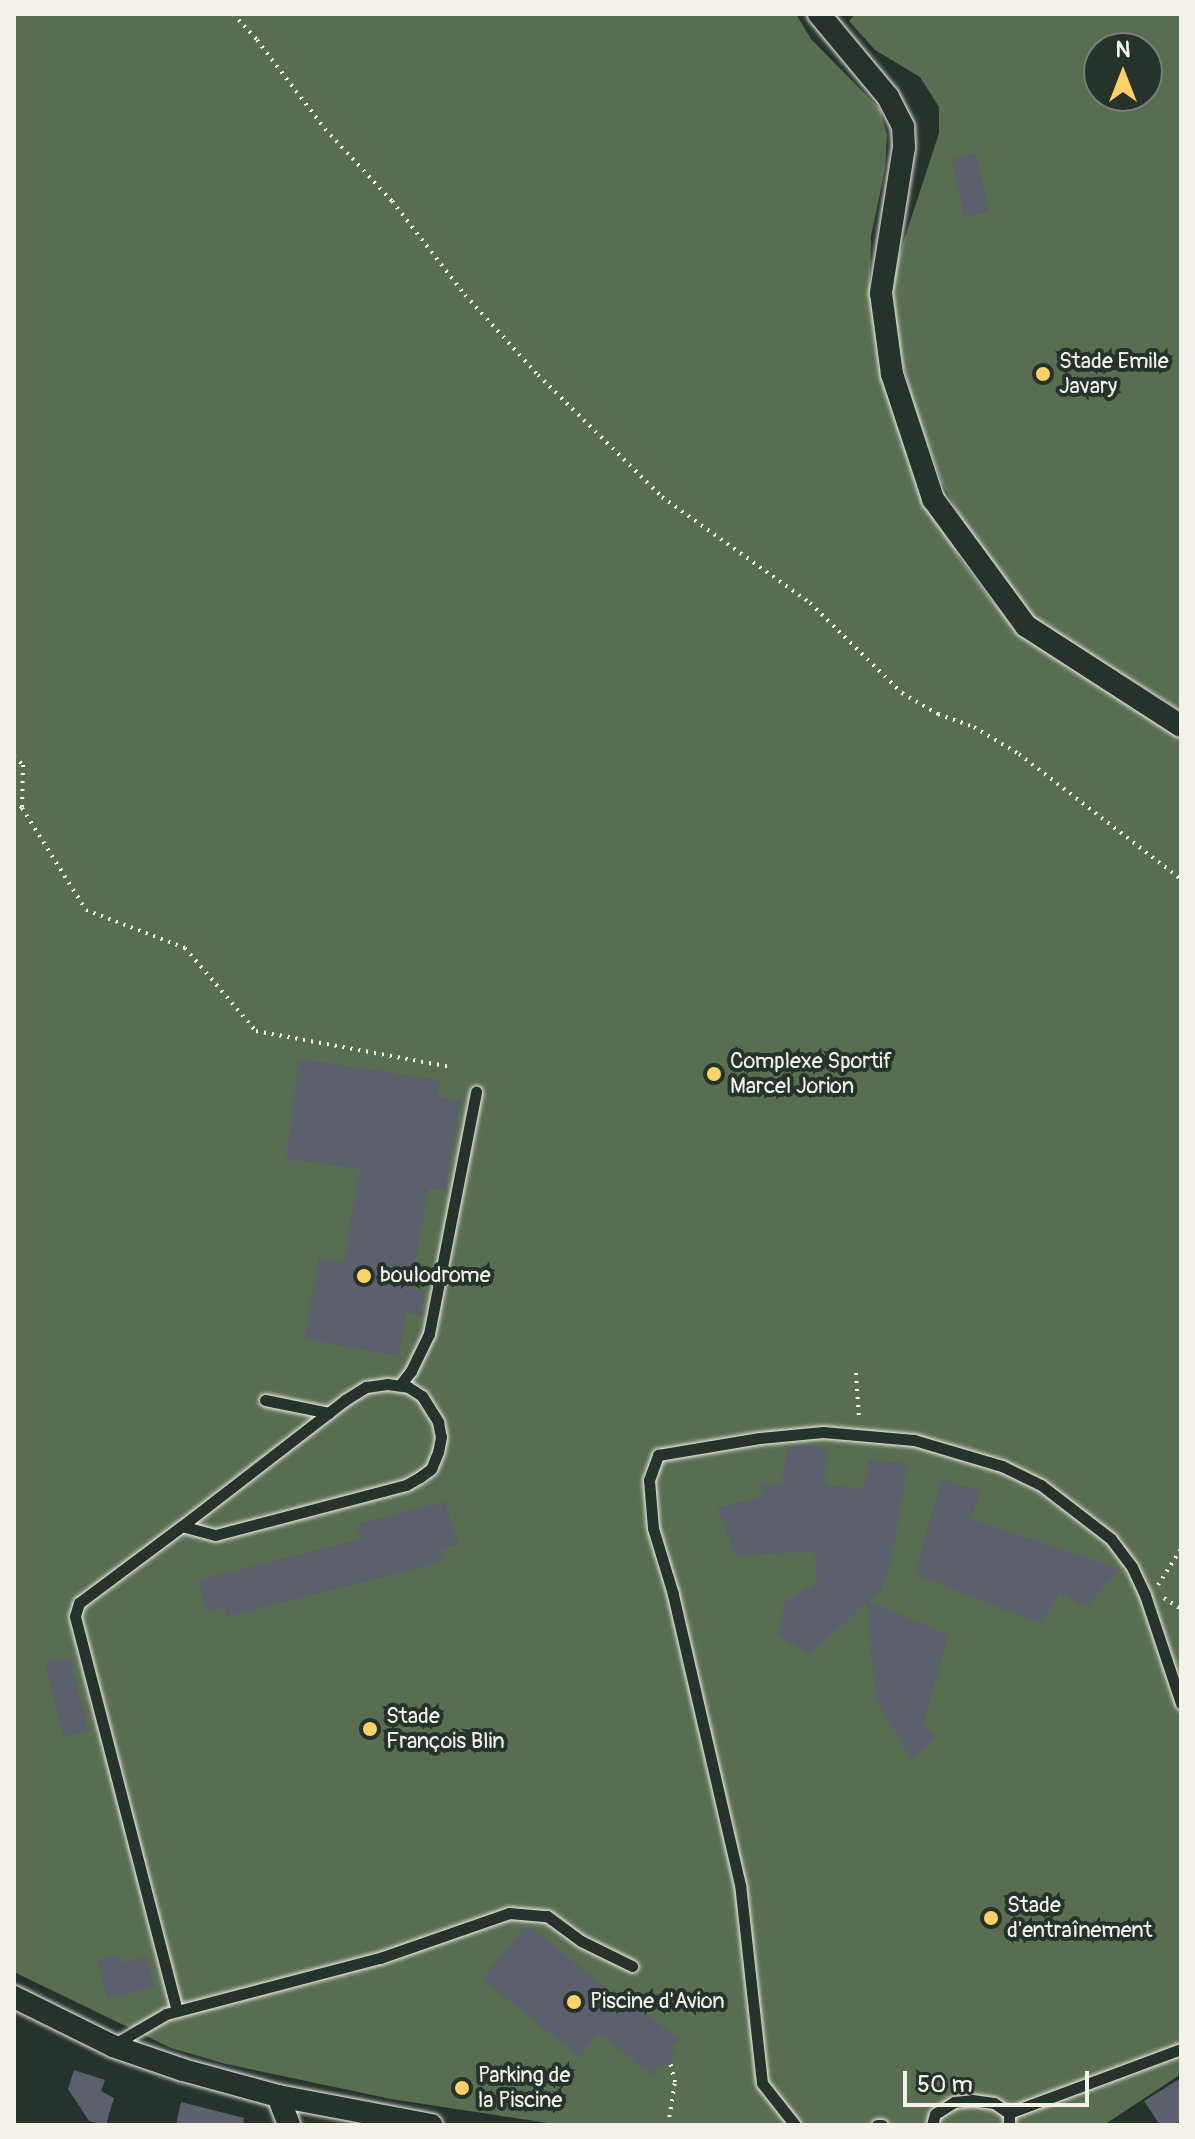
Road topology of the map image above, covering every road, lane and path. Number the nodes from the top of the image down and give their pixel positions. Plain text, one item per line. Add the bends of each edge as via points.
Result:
1 (233, 14) edge
2 (819, 14) edge
3 (1181, 726) edge
4 (14, 756) edge
5 (22, 808) junction
6 (14, 813) edge
7 (1181, 879) edge
8 (451, 1067) dead end
9 (476, 1092) dead end
10 (856, 1373) dead end
11 (400, 1385) junction
12 (265, 1400) dead end
13 (329, 1413) junction
14 (860, 1434) junction
15 (182, 1526) junction
16 (1181, 1549) edge
17 (1181, 1609) edge
18 (1181, 1703) edge
19 (632, 1966) dead end
20 (14, 1997) edge
21 (177, 2011) junction
22 (113, 2046) junction
23 (1181, 2049) edge
24 (670, 2062) dead end
25 (278, 2096) junction
26 (1009, 2119) edge
27 (289, 2125) edge
28 (431, 2125) edge
29 (668, 2125) edge
30 (795, 2125) edge
31 (932, 2125) edge

1 - 7 path via 465,295 662,497 810,603 902,693 1019,754
2 - 3 street via 888,97 903,127 881,293 892,374 933,499 1026,626
4 - 5 path via 23,765
5 - 6 path
5 - 8 path via 86,910 185,948 256,1031
9 - 11 lane via 429,1334
10 - 14 path
11 - 13 lane via 366,1387
11 - 15 lane via 422,1396 438,1422 438,1452 431,1469 420,1477 215,1535
12 - 13 lane
13 - 15 lane
14 - 18 lane via 914,1440 1002,1466 1083,1514 1132,1567
14 - 30 lane via 760,1438 658,1455 649,1480 653,1528 740,1885 762,2083
15 - 21 lane via 79,1603 75,1616
16 - 17 path via 1156,1592
19 - 21 lane via 581,1941 547,1916 509,1913 390,1956
20 - 22 street
21 - 22 lane
22 - 25 street
23 - 26 lane
24 - 29 path via 675,2082
25 - 27 street
25 - 28 street
26 - 31 lane via 994,2103 954,2102 935,2114

